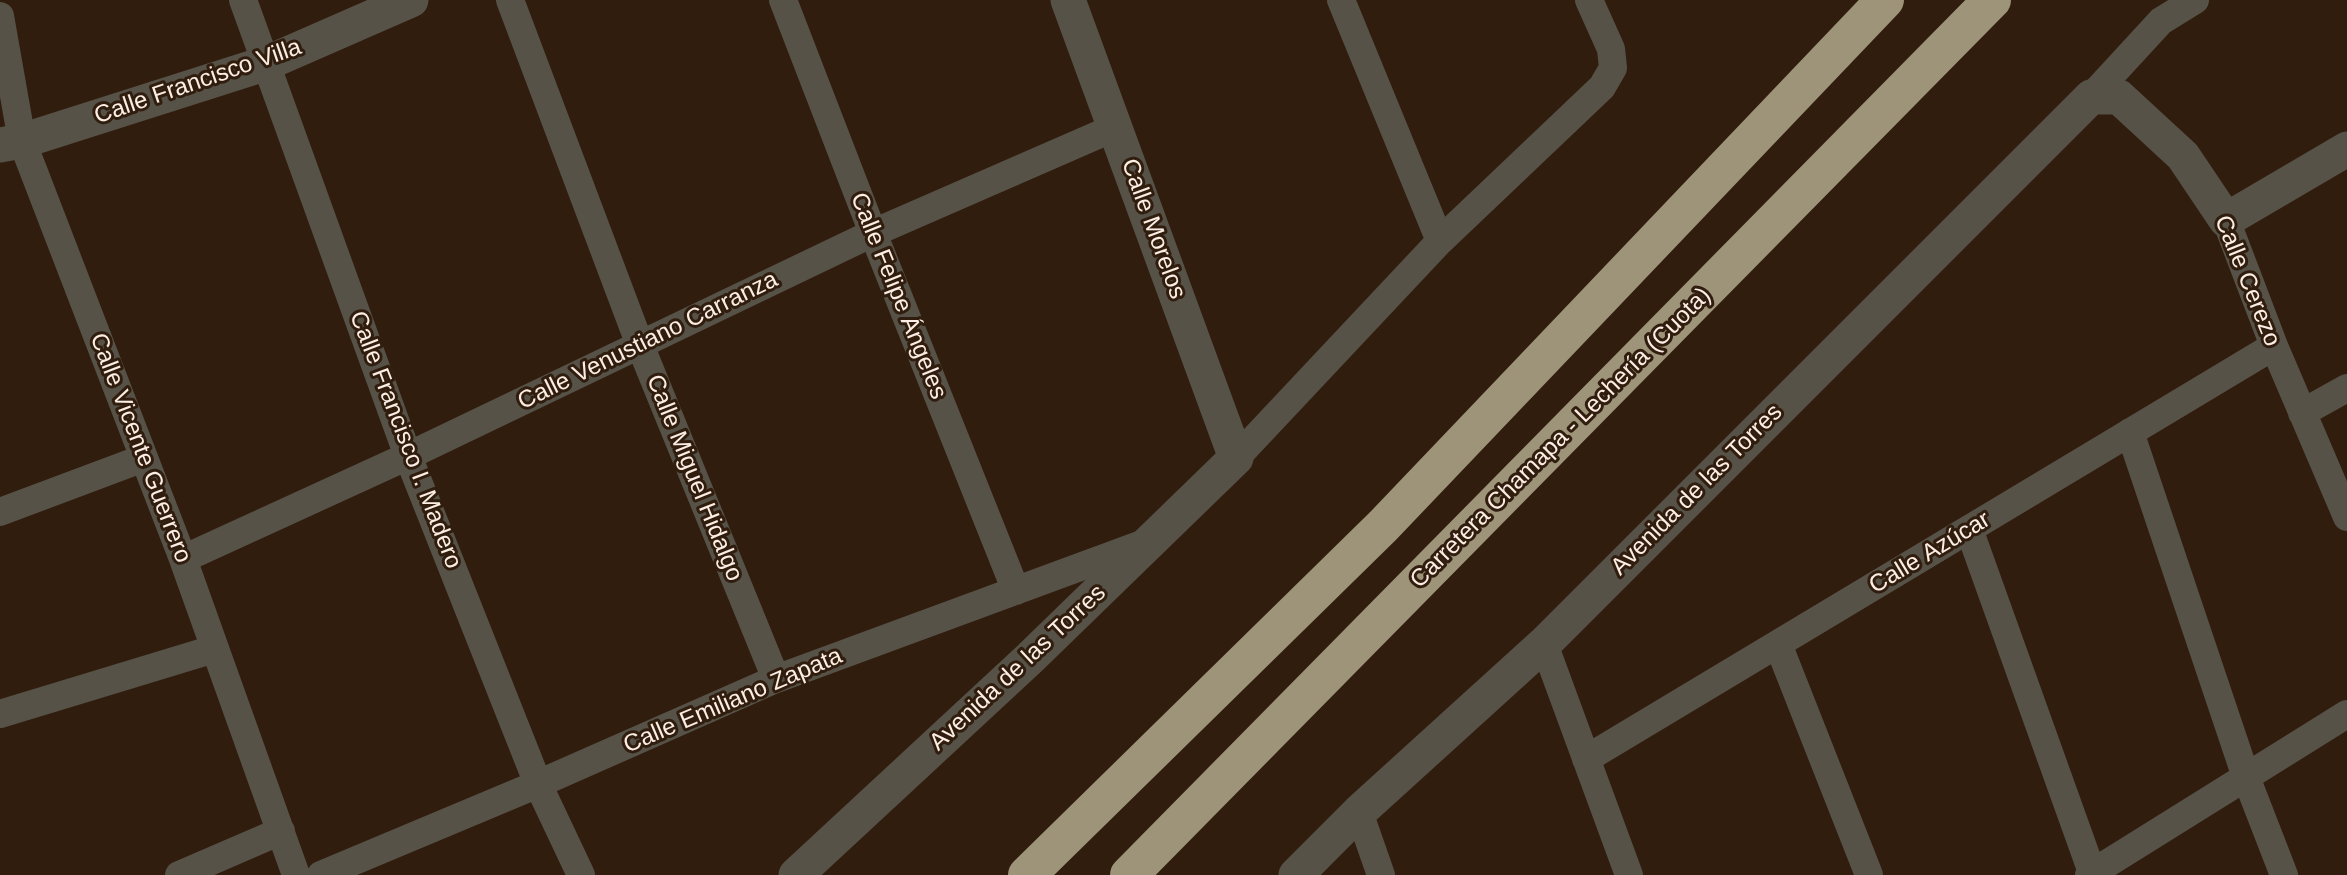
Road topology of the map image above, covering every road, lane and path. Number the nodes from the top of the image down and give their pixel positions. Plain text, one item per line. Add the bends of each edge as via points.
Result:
1 (243, 0) edge
2 (411, 0) edge
3 (510, 0) edge
4 (783, 0) edge
5 (1068, 0) edge
6 (1341, 0) edge
7 (1590, 0) edge
8 (1885, 0) edge
9 (1992, 0) edge
10 (2195, 0) edge
11 (0, 16) edge
12 (267, 64) junction
13 (2091, 97) junction
14 (1116, 127) junction
15 (11, 143) edge
16 (2347, 149) edge
17 (2226, 220) junction
18 (873, 233) junction
19 (1440, 241) junction
20 (640, 345) junction
21 (2273, 346) junction
22 (2347, 388) edge
23 (2302, 413) junction
24 (2130, 432) junction
25 (408, 456) junction
26 (145, 458) junction
27 (1236, 458) junction
28 (0, 512) edge
29 (2347, 517) edge
30 (1969, 529) junction
31 (1150, 541) junction
32 (183, 559) junction
33 (1016, 591) junction
34 (1544, 643) junction
35 (1778, 644) junction
36 (214, 649) junction
37 (776, 679) junction
38 (0, 714) edge
39 (2347, 714) edge
40 (1586, 759) junction
41 (2246, 777) junction
42 (538, 784) junction
43 (1359, 812) junction
44 (281, 831) junction
45 (2092, 874) edge
46 (179, 875) edge
47 (296, 875) edge
48 (321, 875) edge
49 (581, 875) edge
50 (796, 875) edge
51 (1027, 875) edge
52 (1129, 875) edge
53 (1296, 875) edge
54 (1381, 875) edge
55 (1629, 875) edge
56 (1868, 875) edge
57 (2284, 875) edge

1 - 12 street, Calle Francisco I. Madero
2 - 12 street, Calle Francisco Villa
3 - 20 street, Calle Miguel Hidalgo
4 - 18 street, Calle Felipe Ángeles
5 - 14 street, Calle Morelos
6 - 19 street
7 - 19 street via 1611,49 1613,68 1602,87
8 - 51 highway via 1383,526
9 - 52 highway, Carretera Chamapa - Lechería (Cuota)
10 - 13 street via 2161,21
11 - 15 street, Calle Vicente Guerrero
12 - 15 street, Calle Francisco Villa
12 - 25 street, Calle Francisco I. Madero
13 - 17 street, Calle Cerezo via 2119,97 2183,156
13 - 34 street, Avenida de las Torres
14 - 18 street, Calle Venustiano Carranza
14 - 27 street, Calle Morelos
15 - 26 street, Calle Vicente Guerrero
16 - 17 street
17 - 21 street, Calle Cerezo
18 - 20 street, Calle Venustiano Carranza
18 - 33 street, Calle Felipe Ángeles
19 - 27 street
20 - 25 street, Calle Venustiano Carranza
20 - 37 street, Calle Miguel Hidalgo
21 - 23 street, Calle Cerezo
21 - 24 street, Calle Azúcar
22 - 23 street
23 - 29 street, Calle Cerezo
24 - 30 street, Calle Azúcar
24 - 41 street
25 - 32 street, Calle Venustiano Carranza
25 - 42 street, Calle Francisco I. Madero
26 - 28 street
26 - 32 street, Calle Vicente Guerrero
27 - 31 street, Avenida de las Torres
30 - 35 street, Calle Azúcar
30 - 45 street
31 - 33 street, Calle Emiliano Zapata
31 - 50 street, Avenida de las Torres
32 - 36 street, Calle Vicente Guerrero
33 - 37 street, Calle Emiliano Zapata
34 - 40 street
34 - 43 street, Avenida de las Torres
35 - 40 street, Calle Azúcar
35 - 56 street
36 - 38 street
36 - 44 street, Calle Vicente Guerrero
37 - 42 street, Calle Emiliano Zapata
39 - 41 street
40 - 55 street
41 - 45 street
41 - 57 street
42 - 48 street, Calle Emiliano Zapata
42 - 49 street, Calle Francisco I. Madero
43 - 53 street, Avenida de las Torres
43 - 54 street
44 - 46 street
44 - 47 street, Calle Vicente Guerrero

